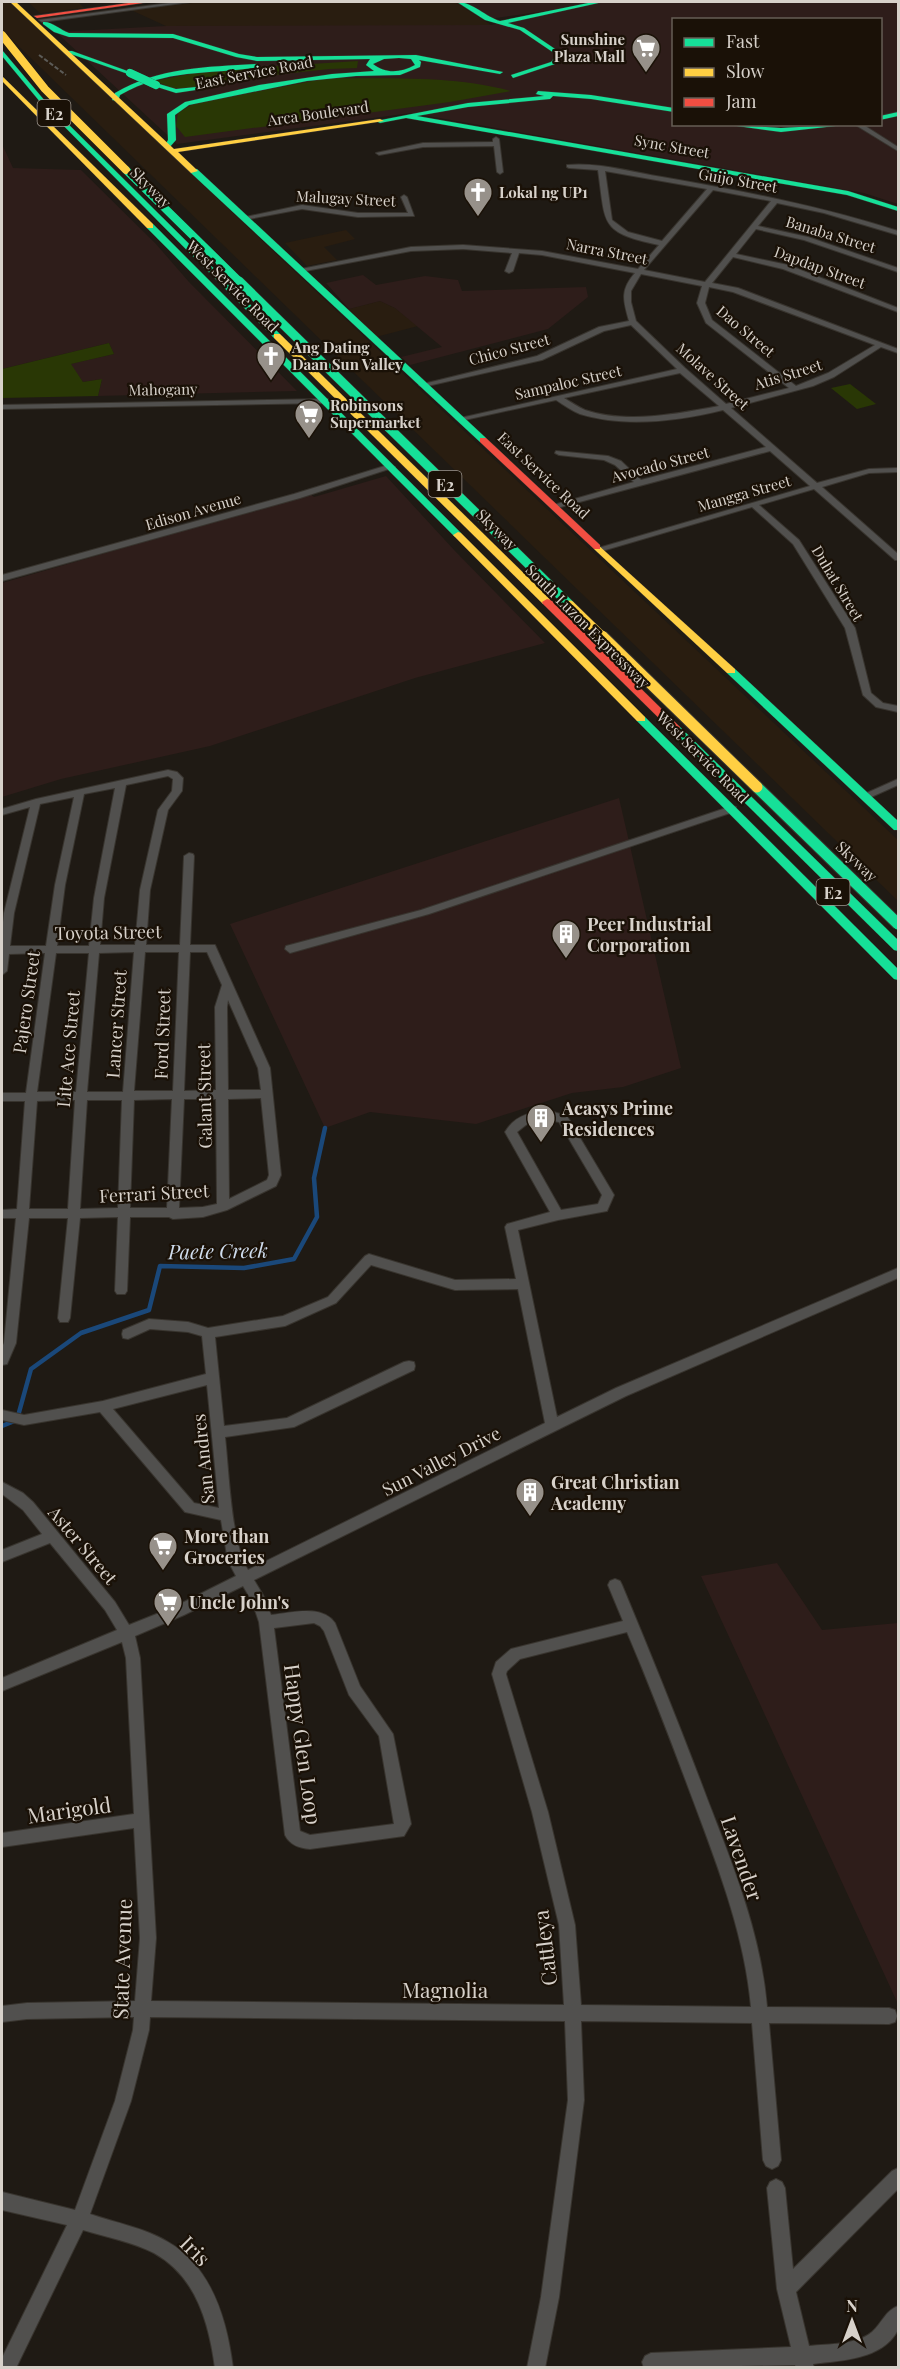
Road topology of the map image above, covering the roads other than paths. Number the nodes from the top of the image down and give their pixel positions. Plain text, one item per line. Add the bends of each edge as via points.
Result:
1 (13, 2) edge
2 (22, 2) edge
3 (147, 2) edge
4 (187, 2) edge
5 (460, 2) edge
6 (600, 2) edge
7 (39, 18) junction
8 (502, 22) junction
9 (2, 35) edge
10 (2, 45) edge
11 (63, 49) junction
12 (2, 52) edge
13 (382, 57) junction
14 (327, 59) junction
15 (2, 63) edge
16 (411, 65) junction
17 (344, 73) junction
18 (381, 73) junction
19 (503, 77) junction
20 (2, 78) edge
21 (529, 93) junction
22 (548, 95) junction
23 (116, 100) junction
24 (468, 105) junction
25 (898, 108) edge
26 (672, 110) edge
27 (882, 112) edge
28 (898, 114) edge
29 (672, 115) edge
30 (442, 116) junction
31 (882, 118) edge
32 (744, 126) edge
33 (828, 126) edge
34 (860, 126) edge
35 (496, 138) junction
36 (170, 149) junction
37 (898, 149) edge
38 (379, 153) dead end
39 (569, 166) dead end
40 (601, 168) junction
41 (500, 172) dead end
42 (711, 189) junction
43 (404, 197) dead end
44 (775, 201) junction
45 (898, 209) edge
46 (244, 218) junction
47 (754, 227) junction
48 (898, 233) edge
49 (662, 243) junction
50 (517, 250) junction
51 (731, 255) junction
52 (300, 270) junction
53 (638, 270) junction
54 (898, 270) edge
55 (510, 271) dead end
56 (707, 284) junction
57 (898, 310) edge
58 (633, 322) junction
59 (880, 345) junction
60 (898, 351) edge
61 (682, 370) junction
62 (423, 385) junction
63 (795, 389) junction
64 (321, 397) junction
65 (262, 398) junction
66 (558, 398) junction
67 (2, 400) edge
68 (723, 406) junction
69 (2, 407) edge
70 (459, 419) junction
71 (773, 448) junction
72 (559, 453) dead end
73 (391, 467) junction
74 (898, 470) edge
75 (640, 484) junction
76 (816, 486) junction
77 (753, 504) junction
78 (554, 506) junction
79 (599, 549) junction
80 (898, 558) edge
81 (2, 578) edge
82 (898, 709) edge
83 (898, 782) edge
84 (122, 784) junction
85 (80, 792) junction
86 (865, 796) junction
87 (36, 802) junction
88 (732, 809) junction
89 (2, 812) edge
90 (898, 827) edge
91 (189, 856) dead end
92 (5, 913) edge
93 (898, 917) edge
94 (898, 924) edge
95 (898, 947) edge
96 (95, 948) junction
97 (140, 948) junction
98 (183, 948) junction
99 (211, 948) joint
100 (51, 949) junction
101 (290, 949) dead end
102 (3, 950) edge
103 (898, 956) edge
104 (2, 971) edge
105 (898, 976) edge
106 (227, 986) junction
107 (266, 1094) junction
108 (177, 1095) junction
109 (221, 1095) junction
110 (81, 1096) junction
111 (128, 1096) junction
112 (2, 1097) edge
113 (31, 1097) junction
114 (223, 1207) junction
115 (2, 1214) edge
116 (23, 1214) junction
117 (74, 1214) junction
118 (124, 1214) junction
119 (173, 1214) junction
120 (558, 1215) junction
121 (898, 1274) edge
122 (521, 1284) junction
123 (122, 1291) dead end
124 (64, 1318) dead end
125 (208, 1333) junction
126 (128, 1334) dead end
127 (2, 1360) edge
128 (409, 1366) dead end
129 (212, 1378) junction
130 (103, 1406) junction
131 (2, 1415) edge
132 (552, 1425) junction
133 (219, 1432) junction
134 (2, 1488) edge
135 (227, 1515) junction
136 (52, 1536) junction
137 (2, 1556) edge
138 (246, 1578) junction
139 (615, 1585) dead end
140 (266, 1622) junction
141 (631, 1624) junction
142 (127, 1634) junction
143 (2, 1685) edge
144 (142, 1820) junction
145 (2, 1840) edge
146 (144, 2010) junction
147 (573, 2013) junction
148 (760, 2013) junction
149 (2, 2014) edge
150 (889, 2016) dead end
151 (772, 2160) dead end
152 (898, 2177) edge
153 (776, 2188) dead end
154 (2, 2201) edge
155 (79, 2220) junction
156 (786, 2289) junction
157 (898, 2315) edge
158 (651, 2362) dead end
159 (804, 2362) edge
160 (6, 2367) edge
161 (224, 2367) edge
162 (536, 2367) edge

1 - 11 main road, East Service Road
2 - 7 main road, East Service Road
3 - 7 main road
4 - 7 street
5 - 8 main road via 487,19
6 - 8 main road
7 - 14 main road, East Service Road via 69,35 169,36 251,58
8 - 19 main road via 522,29 561,55
9 - 94 main road, Skyway / E2, bridge via 56,101
10 - 93 main road, South Luzon Expressway / E2
11 - 17 main road, bridge via 168,90
11 - 23 main road, East Service Road
12 - 95 main road, Skyway / E2 via 43,102 242,301
13 - 14 main road, East Service Road
13 - 16 main road, East Service Road via 398,56
13 - 18 main road via 369,65
14 - 23 main road via 180,73 129,86 119,92
15 - 103 main road, South Luzon Expressway / E2 via 307,372
16 - 18 main road, East Service Road
16 - 19 main road via 441,73
17 - 18 main road, East Service Road
17 - 36 main road, East Service Road via 187,103 171,114
19 - 21 main road
19 - 22 main road
20 - 64 main road, West Service Road
21 - 22 main road
21 - 24 main road
22 - 24 main road
22 - 26 main road
22 - 29 main road
23 - 36 main road, East Service Road
24 - 30 main road
25 - 27 main road
28 - 31 main road
30 - 35 main road, Sync Street
30 - 36 main road, Arca Boulevard
32 - 33 main road via 781,130
34 - 37 street
35 - 38 street
35 - 41 street
35 - 45 main road, Sync Street via 836,191
36 - 46 main road, East Service Road
39 - 40 street, Guijo Street
40 - 42 street, Guijo Street
40 - 49 street via 613,226 632,236
42 - 44 street, Guijo Street
42 - 49 street
43 - 46 street, Malugay Street via 412,215 358,215 302,207
44 - 47 street, Dao Street
44 - 48 street, Guijo Street via 846,216
46 - 52 main road, East Service Road
47 - 51 street, Dao Street
47 - 54 street, Banaba Street via 812,240
49 - 53 street
50 - 52 street, Narra Street via 411,249
50 - 53 street, Narra Street
50 - 55 street
51 - 56 street, Dao Street
51 - 57 street, Dapdap Street via 785,267
52 - 62 main road, East Service Road
53 - 56 street, Narra Street
53 - 58 street via 627,291 627,310
56 - 59 street, Narra Street via 746,293
56 - 63 street, Dao Street via 700,303 710,321
58 - 61 street, Molave Street
58 - 62 street, Chico Street via 602,329 539,357
59 - 60 street, Narra Street
59 - 63 street, Atis Street via 831,375
61 - 66 street, Sampaloc Street
61 - 68 street, Molave Street
62 - 70 main road, East Service Road
63 - 68 street, Atis Street
64 - 65 street, Mahogany
64 - 73 main road, West Service Road
65 - 67 street, Mahogany
65 - 69 street, Mahogany
66 - 68 street, Atis Street via 578,411 625,419 672,417
66 - 70 street, Sampaloc Street
68 - 71 street, Molave Street
70 - 78 main road, East Service Road
71 - 75 street, Avocado Street
71 - 76 street, Molave Street
72 - 75 street via 605,458 618,463
73 - 81 street, Edison Avenue
73 - 88 main road, West Service Road
74 - 76 street, Mangga Street via 869,471
75 - 78 street, Avocado Street
76 - 77 street, Mangga Street
76 - 80 street, Molave Street
77 - 79 street, Mangga Street
77 - 82 street, Duhat Street via 796,542 850,628 870,699 884,708
78 - 79 main road, East Service Road
79 - 86 main road, East Service Road
83 - 86 street
84 - 85 street
84 - 96 street, Lite Ace Street via 99,898
84 - 97 street, Lancer Street via 168,773 178,778 177,791 162,810 145,890
85 - 87 street
85 - 100 street, Pajero Street
86 - 90 main road, East Service Road
87 - 89 street
87 - 92 street
88 - 101 street via 425,912
88 - 105 main road, West Service Road
91 - 98 street, Ford Street
92 - 102 street
96 - 97 street, Toyota Street
96 - 100 street, Toyota Street
96 - 110 street, Lite Ace Street
97 - 98 street, Toyota Street
97 - 111 street, Lancer Street
98 - 99 street, Toyota Street
98 - 108 street, Ford Street
99 - 106 street, Ferrari Street
100 - 102 street, Toyota Street
100 - 113 street, Pajero Street
102 - 104 street
106 - 107 street, Ferrari Street via 264,1068
106 - 109 street, Galant Street via 221,1007
107 - 109 street
107 - 114 street, Ferrari Street via 274,1179
108 - 109 street
108 - 111 street
108 - 119 street, Ford Street
109 - 114 street, Galant Street
110 - 111 street
110 - 113 street
110 - 117 street, Lite Ace Street
111 - 118 street, Lancer Street
112 - 113 street
113 - 116 street, Pajero Street
114 - 119 street, Ferrari Street
115 - 116 street, Ferrari Street
116 - 117 street, Ferrari Street
116 - 127 street, Pajero Street via 10,1343
117 - 118 street, Ferrari Street
117 - 124 street, Lite Ace Street
118 - 119 street, Ferrari Street
118 - 123 street, Lancer Street
120 - 120 street via 603,1208 608,1195 563,1119 549,1113 520,1122 511,1132
120 - 122 street via 511,1227
121 - 132 street, Sun Valley Drive
122 - 125 street via 455,1285 369,1259 332,1300 306,1313 285,1321
122 - 132 street
125 - 126 street via 149,1324
125 - 129 street, San Andres
128 - 133 street via 289,1423
129 - 130 street
129 - 133 street, San Andres
130 - 131 street via 24,1420
130 - 135 street via 190,1508
132 - 138 street, Sun Valley Drive
133 - 135 street, San Andres
134 - 136 street, Aster Street via 18,1497
135 - 138 street, San Andres via 235,1561
136 - 137 street
136 - 142 street, Aster Street via 110,1606
138 - 140 street, Happy Glen Loop
138 - 142 street, Sun Valley Drive
139 - 141 street, Lavender
140 - 140 street, Happy Glen Loop via 314,1617 330,1628 354,1690 386,1734 403,1824 399,1831 310,1842 293,1835
141 - 147 street, Cattleya via 516,1654 501,1667 499,1674 540,1812 567,1925
141 - 148 street, Lavender via 735,1892
142 - 143 street, Sun Valley Drive
142 - 144 street, State Avenue via 133,1658
144 - 145 street, Marigold
144 - 146 street, State Avenue via 148,1938
146 - 147 street, Magnolia
146 - 149 street, Magnolia
146 - 155 street, State Avenue via 123,2101
147 - 148 street, Magnolia
147 - 162 street, Cattleya via 576,2100 550,2297
148 - 150 street, Magnolia
148 - 151 street, Lavender
152 - 156 street
153 - 156 street
154 - 155 street, Iris
155 - 160 street, State Avenue
155 - 161 street, Iris via 160,2247 183,2264 215,2317
156 - 159 street
157 - 159 street via 878,2339 862,2348
158 - 159 street

